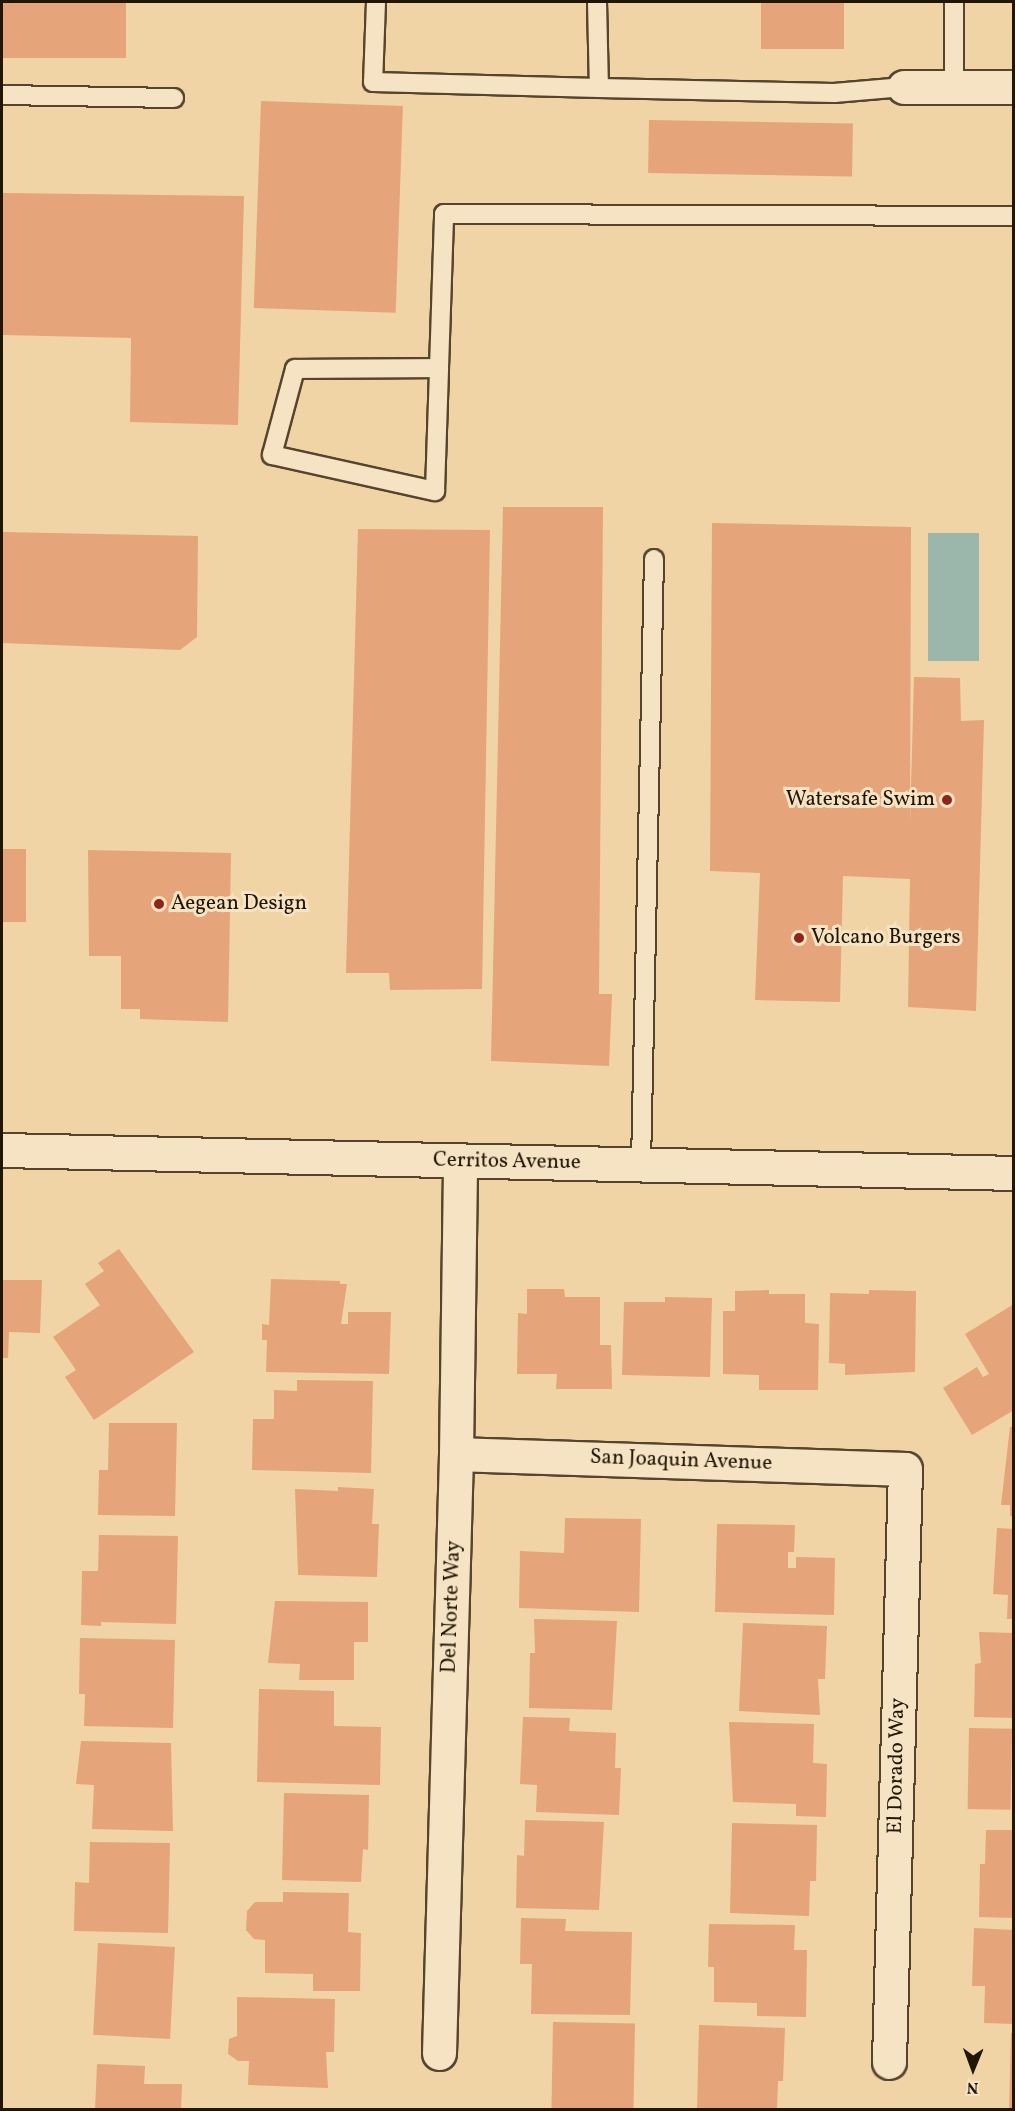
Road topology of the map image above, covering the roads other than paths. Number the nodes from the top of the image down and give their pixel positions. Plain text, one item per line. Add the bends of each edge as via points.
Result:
1 (376, 2) edge
2 (597, 2) edge
3 (954, 2) edge
4 (904, 87) joint
5 (954, 87) junction
6 (1014, 87) edge
7 (599, 88) junction
8 (2, 95) edge
9 (174, 98) dead end
10 (1014, 216) edge
11 (439, 368) junction
12 (654, 559) dead end
13 (2, 1150) edge
14 (460, 1161) junction
15 (641, 1164) junction
16 (1014, 1173) edge
17 (456, 1454) junction
18 (905, 1469) joint
19 (439, 2053) dead end
20 (890, 2062) dead end

1 - 7 lane via 373,82
2 - 7 lane
3 - 5 lane
4 - 5 street
4 - 7 lane via 834,93
5 - 6 street
8 - 9 lane
10 - 11 lane via 444,214
11 - 11 lane via 295,369 272,455 435,491
12 - 15 lane
13 - 14 street, Cerritos Avenue
14 - 15 street, Cerritos Avenue
14 - 17 street, Del Norte Way
15 - 16 street, Cerritos Avenue
17 - 18 street, San Joaquin Avenue
17 - 19 street, Del Norte Way
18 - 20 street, El Dorado Way

